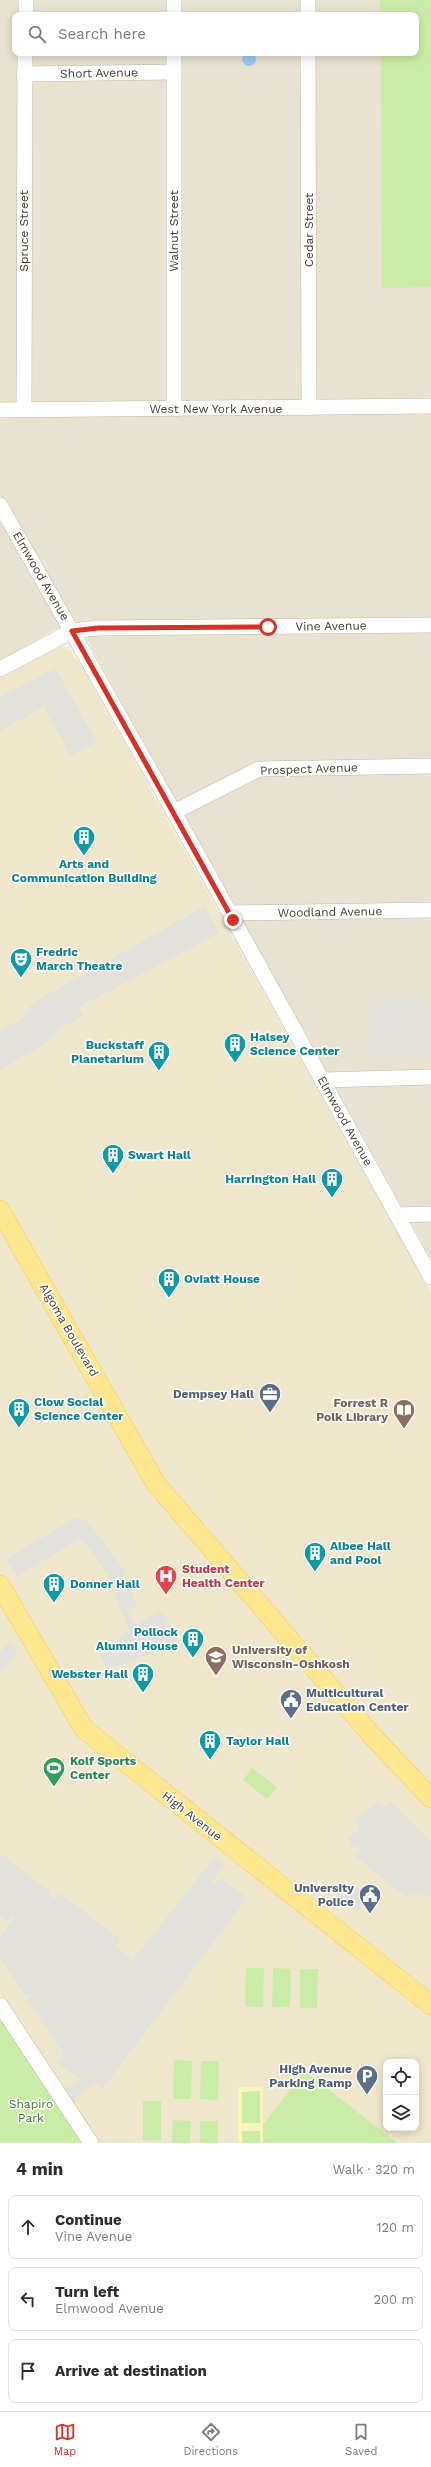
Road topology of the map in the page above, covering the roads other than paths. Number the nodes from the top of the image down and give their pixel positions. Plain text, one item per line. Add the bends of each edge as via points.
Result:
1 (26, 0) edge
2 (174, 0) edge
3 (308, 0) edge
4 (26, 12) edge
5 (174, 12) edge
6 (308, 12) edge
7 (25, 56) edge
8 (174, 56) edge
9 (308, 56) edge
10 (174, 72) junction
11 (24, 74) junction
12 (431, 406) edge
13 (309, 408) junction
14 (24, 409) junction
15 (174, 409) junction
16 (0, 410) edge
17 (0, 505) edge
18 (431, 625) edge
19 (72, 631) junction
20 (0, 669) edge
21 (431, 766) edge
22 (174, 812) junction
23 (431, 910) edge
24 (230, 913) junction
25 (431, 1077) edge
26 (323, 1080) junction
27 (0, 1210) edge
28 (431, 1214) edge
29 (397, 1215) junction
30 (431, 1277) edge
31 (0, 1585) edge
32 (431, 1798) edge
33 (0, 2005) edge
34 (431, 2005) edge
35 (91, 2143) edge

1 - 4 street
2 - 5 street
3 - 6 street
7 - 11 street, Spruce Street
8 - 10 street, Walnut Street
9 - 13 street, Cedar Street
10 - 11 street, Short Avenue
10 - 15 street, Walnut Street
11 - 14 street, Spruce Street
12 - 13 street, West New York Avenue
13 - 15 street, West New York Avenue
14 - 15 street, West New York Avenue
14 - 16 street, West New York Avenue
17 - 19 street, Elmwood Avenue
18 - 19 street, Vine Avenue via 98,628
19 - 20 street, Vine Avenue
19 - 22 street, Elmwood Avenue
21 - 22 street, Prospect Avenue via 259,769
22 - 24 street, Elmwood Avenue
23 - 24 street, Woodland Avenue
24 - 26 street, Elmwood Avenue
25 - 26 street
26 - 29 street, Elmwood Avenue
27 - 32 main road, Algoma Boulevard via 156,1484 375,1739
28 - 29 street
29 - 30 street, Elmwood Avenue
31 - 34 main road, High Avenue via 84,1730
33 - 35 street

